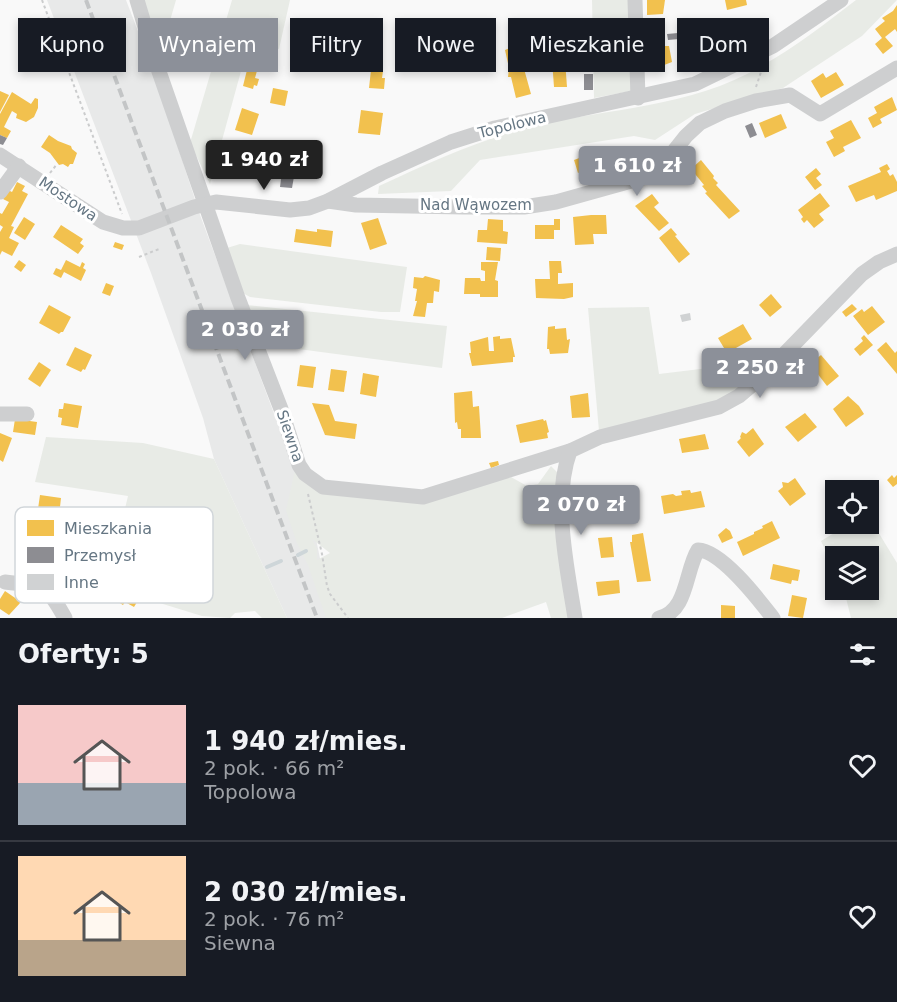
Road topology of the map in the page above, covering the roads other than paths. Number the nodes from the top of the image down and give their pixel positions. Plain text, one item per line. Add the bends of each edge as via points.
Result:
1 (137, 0) edge
2 (635, 0) edge
3 (841, 0) edge
4 (897, 68) edge
5 (638, 98) junction
6 (0, 155) edge
7 (19, 166) junction
8 (0, 192) edge
9 (328, 201) junction
10 (207, 204) junction
11 (174, 215) joint
12 (897, 254) edge
13 (0, 414) edge
14 (27, 414) dead end
15 (570, 451) junction
16 (5, 582) dead end
17 (15, 583) edge
18 (56, 603) edge
19 (64, 618) edge
20 (576, 618) edge
21 (659, 618) edge
22 (773, 618) edge

1 - 10 street, Siewna
2 - 5 street
3 - 5 street, Topolowa via 759,54 695,84
4 - 9 street, Nad Wąwozem via 820,114 790,95 725,111 700,123 658,170 556,202 524,207 464,207
5 - 9 street, Topolowa via 465,137
6 - 7 street, Mostowa
7 - 8 street
7 - 11 street, Mostowa via 103,222 139,228
9 - 10 street, Topolowa via 290,210
10 - 11 street, Topolowa
10 - 15 street, Siewna via 299,465 315,483 334,489 423,498
12 - 15 street, Siewna via 862,274 739,396 719,407 608,435
13 - 14 street
15 - 20 street via 565,466 562,518
16 - 17 street
18 - 19 street
21 - 22 street via 675,610 693,558 698,550 705,550 743,580

